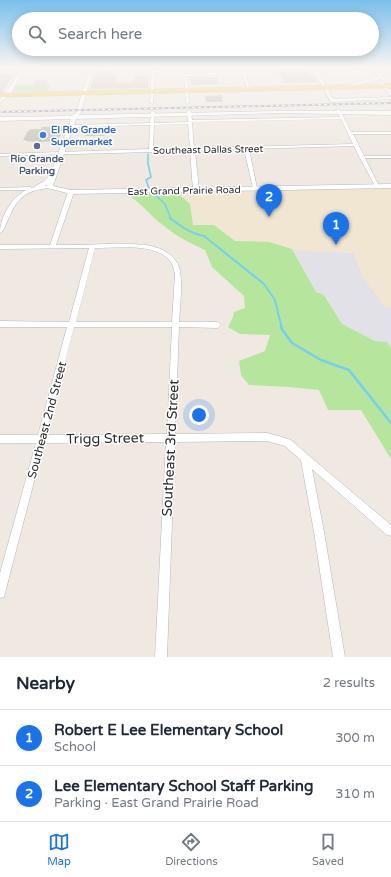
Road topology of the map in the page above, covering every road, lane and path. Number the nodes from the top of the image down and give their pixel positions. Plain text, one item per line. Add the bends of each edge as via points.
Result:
1 (78, 98) edge
2 (79, 98) edge
3 (152, 98) edge
4 (187, 98) edge
5 (331, 98) edge
6 (391, 98) edge
7 (152, 103) dead end
8 (187, 103) dead end
9 (74, 104) dead end
10 (391, 110) edge
11 (189, 112) junction
12 (153, 113) junction
13 (391, 113) edge
14 (74, 114) junction
15 (339, 114) junction
16 (0, 115) edge
17 (0, 119) edge
18 (190, 122) junction
19 (153, 124) junction
20 (71, 126) junction
21 (349, 133) junction
22 (391, 133) edge
23 (355, 145) junction
24 (246, 148) junction
25 (192, 149) junction
26 (151, 150) junction
27 (61, 153) junction
28 (0, 155) edge
29 (361, 157) junction
30 (391, 157) edge
31 (54, 175) junction
32 (377, 186) junction
33 (391, 186) edge
34 (49, 187) junction
35 (34, 188) junction
36 (255, 188) junction
37 (0, 189) edge
38 (196, 190) junction
39 (71, 192) junction
40 (0, 231) edge
41 (0, 247) edge
42 (52, 247) junction
43 (92, 247) junction
44 (0, 324) edge
45 (72, 324) junction
46 (176, 324) junction
47 (218, 324) dead end
48 (171, 437) junction
49 (0, 439) edge
50 (42, 439) junction
51 (305, 458) junction
52 (391, 531) edge
53 (0, 593) edge
54 (161, 657) edge
55 (339, 657) edge

1 - 9 street
2 - 14 street
3 - 7 street
4 - 8 street
5 - 6 street via 332,100
10 - 15 street
11 - 12 street
11 - 15 street via 270,111
11 - 18 street
12 - 14 street
12 - 19 street
13 - 15 street
14 - 16 street
14 - 17 street
14 - 20 street
15 - 18 street
15 - 21 street
18 - 19 street
18 - 25 street
19 - 20 street
19 - 26 street
20 - 27 street
21 - 22 street
21 - 23 street
23 - 24 street, Southeast Dallas Street
23 - 29 street
24 - 25 street, Southeast Dallas Street
24 - 36 street
25 - 26 street, Southeast Dallas Street
25 - 38 street
26 - 27 street, Southeast Dallas Street
27 - 28 street, Southeast Dallas Street
27 - 31 street
29 - 30 street
29 - 32 street
31 - 34 street
31 - 35 street
32 - 33 street, East Grand Prairie Road
32 - 36 street, East Grand Prairie Road
34 - 35 street
34 - 39 street, East Grand Prairie Road
35 - 37 street
35 - 40 street via 18,196
36 - 38 street, East Grand Prairie Road
38 - 39 street, East Grand Prairie Road
39 - 42 street
41 - 42 street
42 - 43 street
43 - 45 street, Southeast 2nd Street
43 - 46 street, Southeast 3rd Street via 142,246 156,249 172,258 178,274
44 - 45 street
45 - 46 street
45 - 50 street, Southeast 2nd Street
46 - 47 street
46 - 48 street, Southeast 3rd Street
48 - 50 street, Trigg Street
48 - 51 street, Trigg Street via 267,437 294,445
48 - 54 street, Southeast 3rd Street
49 - 50 street, Trigg Street
50 - 53 street, Southeast 2nd Street
51 - 52 street
51 - 55 street

